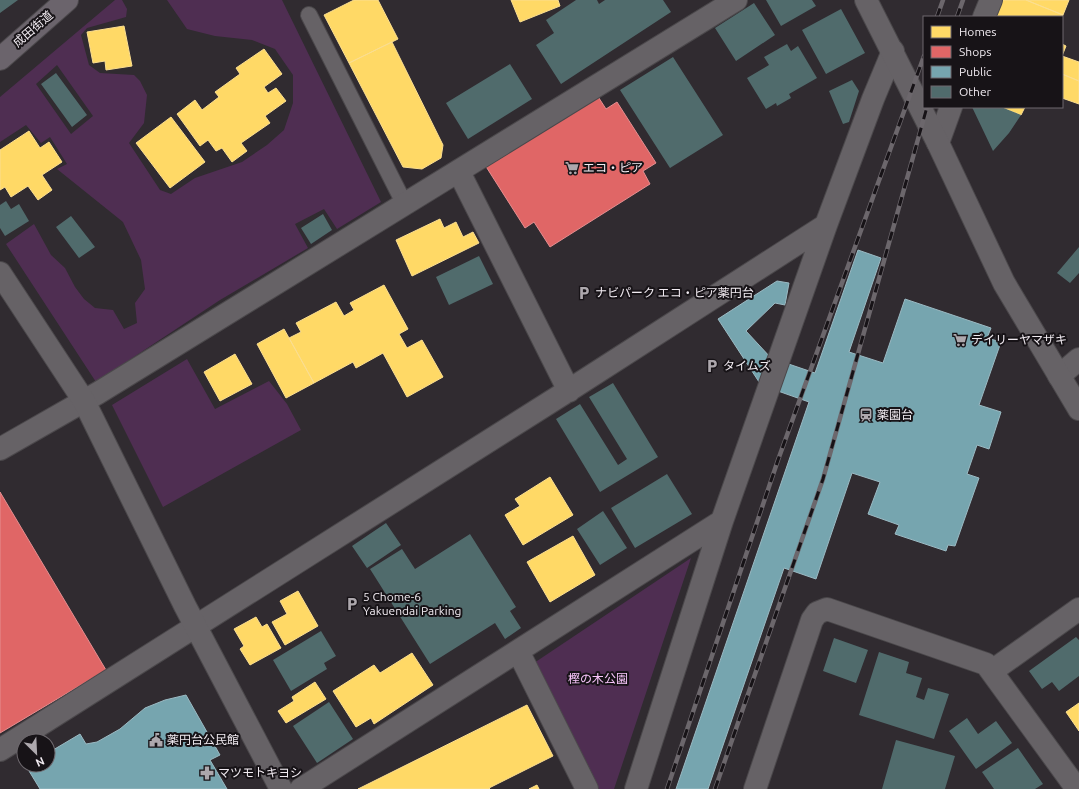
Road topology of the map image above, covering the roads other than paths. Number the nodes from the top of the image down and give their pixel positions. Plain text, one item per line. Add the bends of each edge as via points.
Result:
1 (67, 0) edge
2 (736, 0) edge
3 (866, 0) edge
4 (991, 0) edge
5 (308, 15) dead end
6 (984, 16) edge
7 (893, 51) junction
8 (0, 59) edge
9 (951, 108) edge
10 (938, 143) junction
11 (459, 172) junction
12 (405, 205) junction
13 (826, 225) junction
14 (0, 273) edge
15 (1079, 359) edge
16 (1059, 376) junction
17 (569, 391) junction
18 (84, 401) junction
19 (1079, 409) edge
20 (0, 449) edge
21 (722, 521) junction
22 (1079, 609) edge
23 (196, 627) junction
24 (518, 651) junction
25 (992, 672) junction
26 (0, 750) edge
27 (281, 789) edge
28 (301, 789) edge
29 (587, 789) edge
30 (636, 789) edge
31 (755, 789) edge
32 (1077, 789) edge

1 - 8 highway, 成田街道
2 - 11 street
3 - 7 street
4 - 6 street
5 - 12 lane
7 - 10 street
7 - 13 street
9 - 10 street
10 - 16 street via 1004,283
11 - 12 street
11 - 17 street
12 - 18 street
13 - 17 street
13 - 21 street
14 - 18 street
15 - 16 street
16 - 19 street
17 - 23 street
18 - 20 street
18 - 23 street
21 - 24 street
21 - 30 street
22 - 25 street
23 - 26 street
23 - 27 street
24 - 28 street
24 - 29 street
25 - 31 street via 986,664 827,609 817,613 812,620
25 - 32 street

